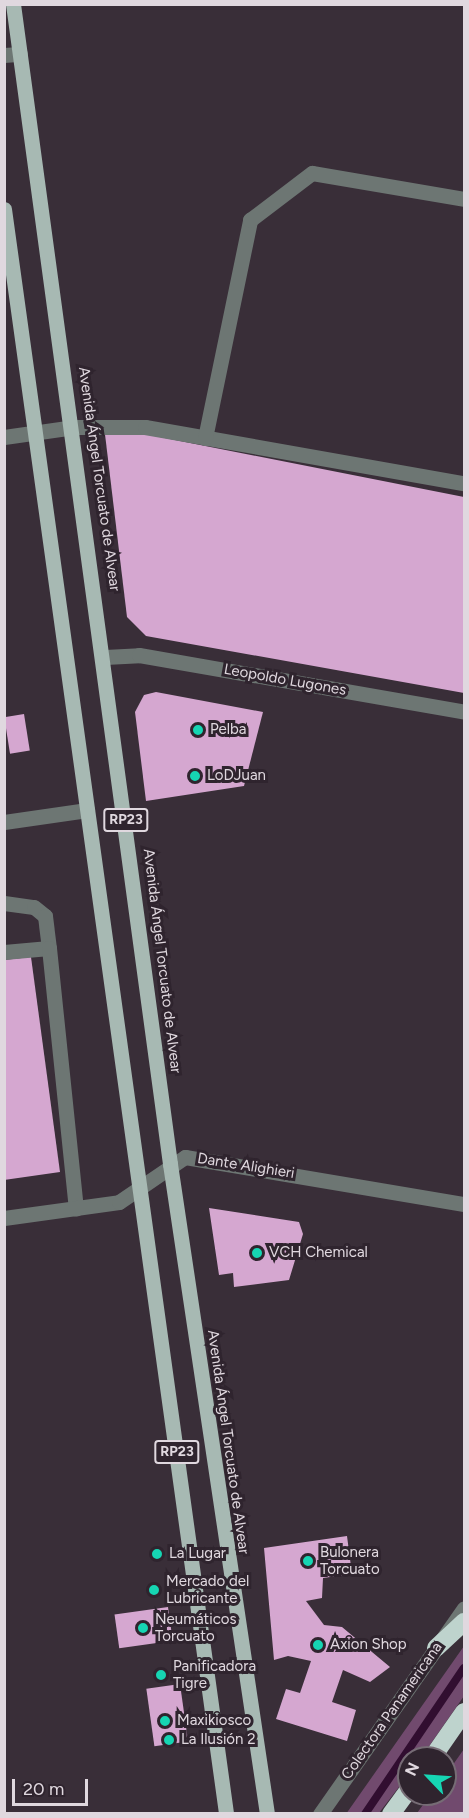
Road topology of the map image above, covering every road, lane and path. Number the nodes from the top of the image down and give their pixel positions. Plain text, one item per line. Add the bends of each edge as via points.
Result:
1 (13, 4) edge
2 (12, 55) edge
3 (465, 199) edge
4 (4, 209) edge
5 (74, 427) junction
6 (37, 432) junction
7 (4, 437) edge
8 (205, 438) junction
9 (465, 483) edge
10 (105, 657) junction
11 (465, 712) edge
12 (87, 810) junction
13 (4, 822) edge
14 (4, 903) edge
15 (49, 948) junction
16 (4, 952) edge
17 (170, 1164) junction
18 (142, 1187) junction
19 (465, 1204) edge
20 (76, 1209) junction
21 (4, 1218) edge
22 (465, 1608) edge
23 (465, 1622) edge
24 (436, 1648) junction
25 (465, 1712) edge
26 (441, 1746) edge
27 (226, 1814) edge
28 (267, 1814) edge
29 (320, 1814) edge

1 - 2 main road, Avenida Ángel Torcuato de Alvear / RP23
2 - 5 main road, Avenida Ángel Torcuato de Alvear / RP23
3 - 8 street via 312,173 250,220
4 - 6 main road, RP23
5 - 6 street
5 - 8 street via 127,426
5 - 10 main road, Avenida Ángel Torcuato de Alvear / RP23
6 - 7 street
6 - 12 main road, RP23
8 - 9 street
10 - 11 street, Leopoldo Lugones via 139,654
10 - 17 main road, Avenida Ángel Torcuato de Alvear / RP23
12 - 13 street
12 - 18 main road, RP23
14 - 15 street via 34,907 45,916
15 - 16 street
15 - 20 street
17 - 18 street, Dante Alighieri
17 - 19 street, Dante Alighieri via 196,1157
17 - 28 main road, Avenida Ángel Torcuato de Alvear / RP23
18 - 20 street, Dante Alighieri via 120,1202
18 - 27 main road, RP23
20 - 21 street, Dante Alighieri
22 - 24 street, Colectora Panamericana
23 - 24 highway
24 - 29 street, Colectora Panamericana
25 - 26 highway

